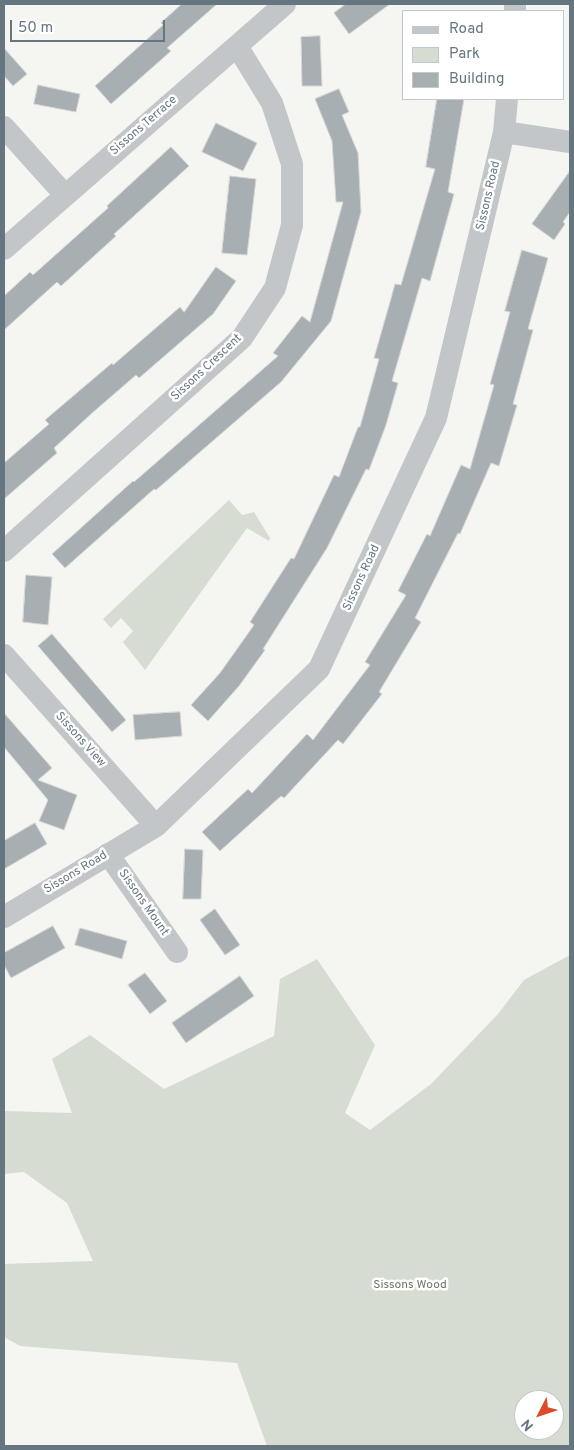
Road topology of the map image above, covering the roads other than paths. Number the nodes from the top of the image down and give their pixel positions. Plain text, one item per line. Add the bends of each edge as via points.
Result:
1 (285, 4) edge
2 (237, 46) junction
3 (507, 100) edge
4 (4, 127) edge
5 (504, 132) junction
6 (570, 142) edge
7 (66, 194) junction
8 (4, 249) edge
9 (4, 551) edge
10 (4, 655) edge
11 (156, 826) junction
12 (108, 854) junction
13 (4, 917) edge
14 (177, 952) dead end

1 - 2 street, Sissons Terrace
2 - 7 street, Sissons Terrace
2 - 9 street, Sissons Crescent via 272,103 292,164 292,225 275,288 242,338
3 - 5 street, Sissons Road
4 - 7 street
5 - 6 street
5 - 11 street, Sissons Road via 436,418 319,669
7 - 8 street, Sissons Terrace
10 - 11 street, Sissons View
11 - 12 street, Sissons Road
12 - 13 street, Sissons Road
12 - 14 street, Sissons Mount

